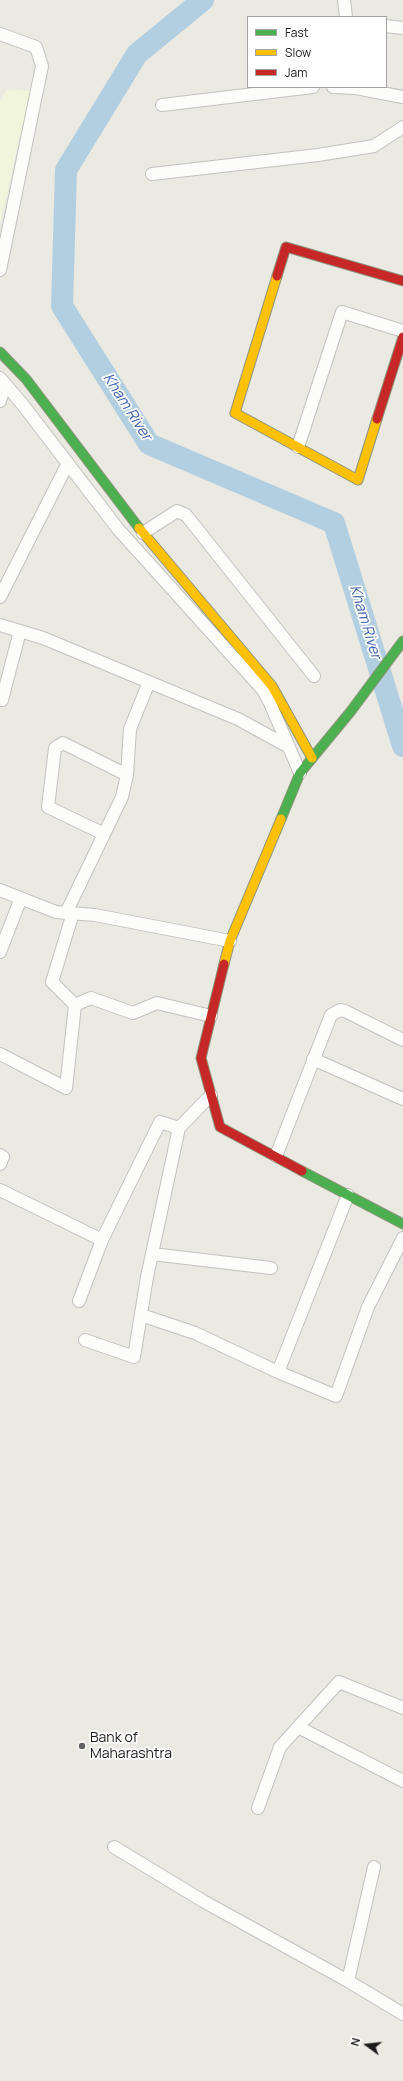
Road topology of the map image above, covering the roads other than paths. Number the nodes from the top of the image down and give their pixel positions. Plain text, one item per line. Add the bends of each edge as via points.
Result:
1 (344, 0) edge
2 (346, 16) edge
3 (387, 26) edge
4 (403, 28) edge
5 (0, 34) edge
6 (305, 88) edge
7 (361, 88) edge
8 (403, 97) edge
9 (162, 106) dead end
10 (403, 127) edge
11 (152, 174) dead end
12 (0, 270) edge
13 (403, 281) edge
14 (403, 331) edge
15 (403, 337) edge
16 (0, 352) edge
17 (3, 381) edge
18 (0, 402) edge
19 (298, 447) junction
20 (68, 463) junction
21 (143, 533) junction
22 (0, 597) edge
23 (0, 625) edge
24 (20, 631) junction
25 (403, 641) edge
26 (314, 676) dead end
27 (149, 682) junction
28 (0, 700) edge
29 (289, 747) junction
30 (312, 758) junction
31 (300, 773) junction
32 (127, 775) junction
33 (104, 834) junction
34 (0, 890) edge
35 (21, 898) junction
36 (70, 913) junction
37 (230, 940) junction
38 (0, 952) edge
39 (75, 1005) junction
40 (211, 1016) junction
41 (403, 1040) edge
42 (0, 1054) edge
43 (313, 1059) junction
44 (211, 1095) junction
45 (403, 1100) edge
46 (179, 1128) junction
47 (0, 1155) edge
48 (276, 1156) junction
49 (0, 1164) edge
50 (0, 1190) edge
51 (348, 1195) junction
52 (403, 1224) edge
53 (403, 1238) edge
54 (102, 1240) junction
55 (152, 1254) junction
56 (272, 1268) dead end
57 (79, 1301) dead end
58 (141, 1315) junction
59 (85, 1340) dead end
60 (278, 1372) junction
61 (403, 1708) edge
62 (298, 1727) junction
63 (403, 1781) edge
64 (258, 1808) dead end
65 (114, 1847) dead end
66 (374, 1867) dead end
67 (348, 1981) junction
68 (403, 2014) edge

1 - 2 street
3 - 4 street
5 - 12 street via 36,47 42,66
6 - 9 street
7 - 8 street
10 - 11 street via 374,146 318,156
13 - 19 street via 286,247 235,413
14 - 19 street via 342,312
15 - 19 street via 358,480
16 - 21 street via 26,378
17 - 18 street
17 - 20 street
20 - 22 street
20 - 29 street via 118,529 263,690
21 - 26 street via 177,511 186,515
21 - 30 street via 272,686
23 - 24 street
24 - 27 street
24 - 28 street
25 - 30 street
27 - 29 street via 238,719
27 - 32 street via 130,729
29 - 31 street
30 - 31 street
31 - 37 street
32 - 33 street via 122,797
32 - 33 street via 63,743 55,748 48,807
33 - 36 street
34 - 35 street
35 - 36 street via 56,912
35 - 38 street
36 - 37 street via 95,915
36 - 39 street via 52,982
37 - 40 street
39 - 40 street via 91,998 133,1013 157,1003
39 - 42 street via 66,1088
40 - 44 street via 201,1058
41 - 43 street via 340,1010 331,1015
43 - 45 street
43 - 48 street
44 - 46 street
44 - 48 street via 220,1127
46 - 54 street via 160,1122
46 - 55 street
47 - 49 street via 3,1157
48 - 51 street
50 - 54 street
51 - 52 street
51 - 60 street
53 - 60 street via 368,1307 336,1396
54 - 57 street
55 - 56 street
55 - 58 street
58 - 59 street via 134,1357
58 - 60 street via 195,1333
61 - 62 street via 339,1682
62 - 63 street
62 - 64 street via 280,1747
65 - 67 street via 203,1901
66 - 67 street
67 - 68 street

